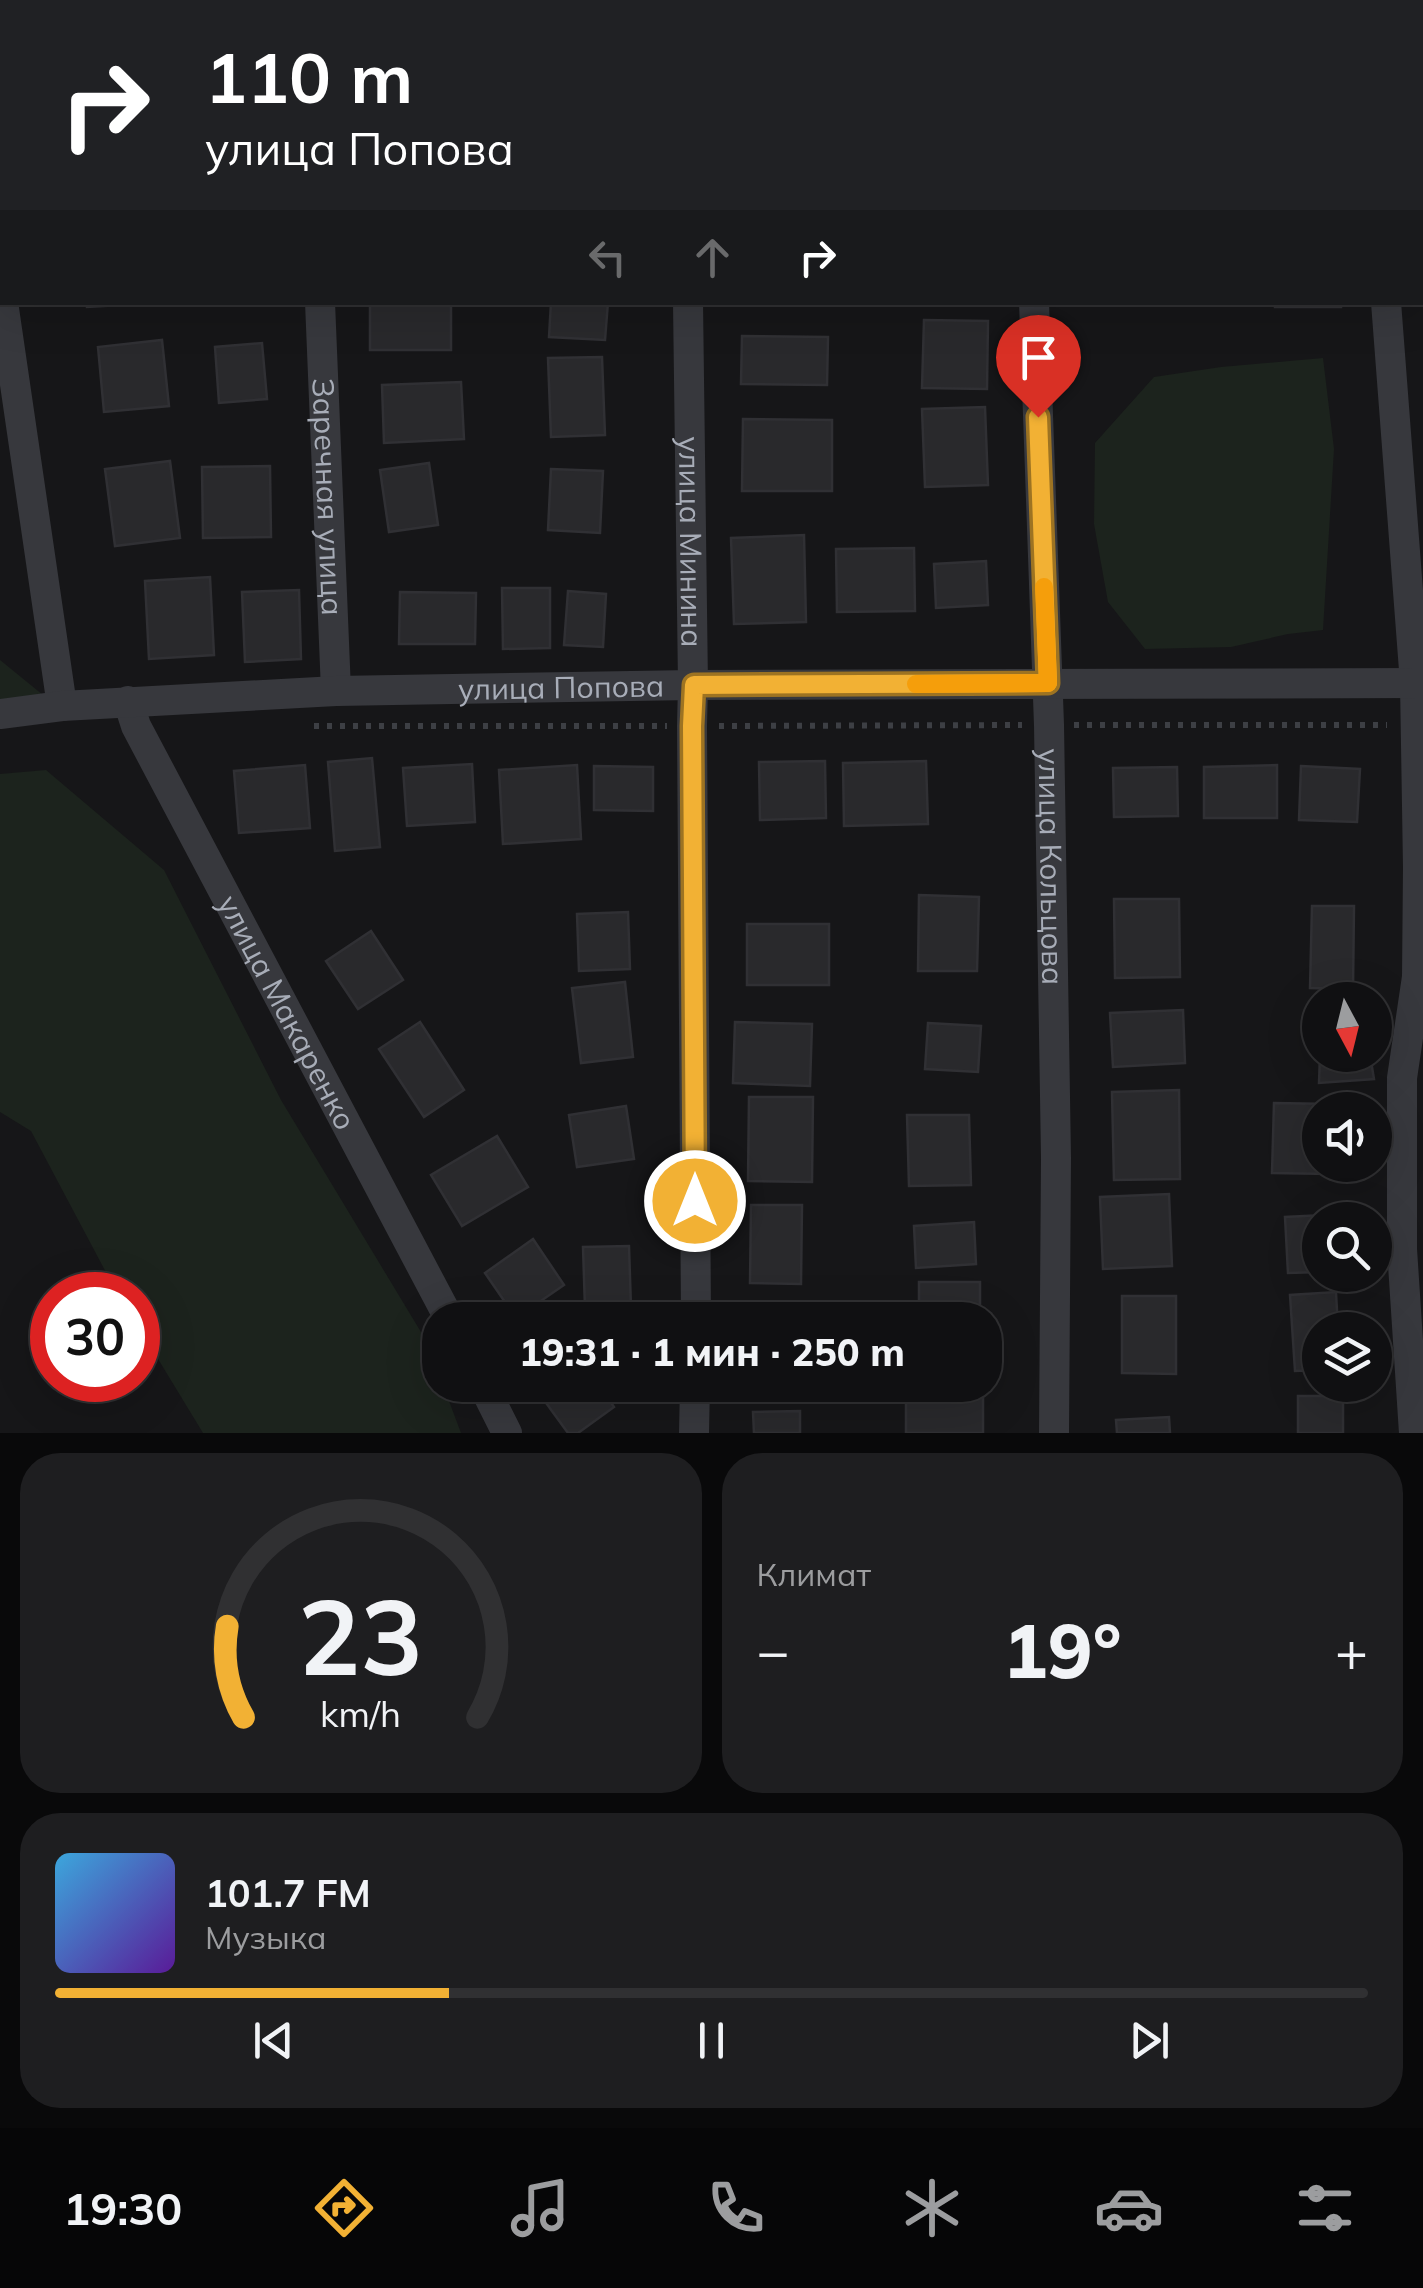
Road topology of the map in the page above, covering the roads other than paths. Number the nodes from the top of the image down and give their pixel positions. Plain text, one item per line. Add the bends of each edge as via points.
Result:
1 (4, 305) edge
2 (320, 305) edge
3 (688, 305) edge
4 (1034, 305) edge
5 (1386, 305) edge
6 (1048, 683) junction
7 (1419, 683) edge
8 (694, 685) junction
9 (336, 691) junction
10 (128, 701) junction
11 (62, 706) junction
12 (0, 714) edge
13 (1420, 983) edge
14 (440, 1302) edge
15 (696, 1302) edge
16 (492, 1402) edge
17 (695, 1402) edge
18 (507, 1433) edge
19 (694, 1433) edge
20 (1054, 1433) edge
21 (1414, 1433) edge

1 - 11 street
2 - 9 street, Заречная улица
3 - 8 street, улица Минина
4 - 6 street, улица Кольцова
5 - 7 street
6 - 7 street, улица Попова
6 - 8 street, улица Попова
6 - 20 street, улица Кольцова
7 - 13 street
8 - 9 street, улица Попова
8 - 15 street, улица Минина
9 - 10 street, улица Попова
10 - 11 street, улица Попова
10 - 14 street, улица Макаренко
11 - 12 street, улица Попова
13 - 21 street via 1402,1078 1402,1249
16 - 18 street
17 - 19 street

